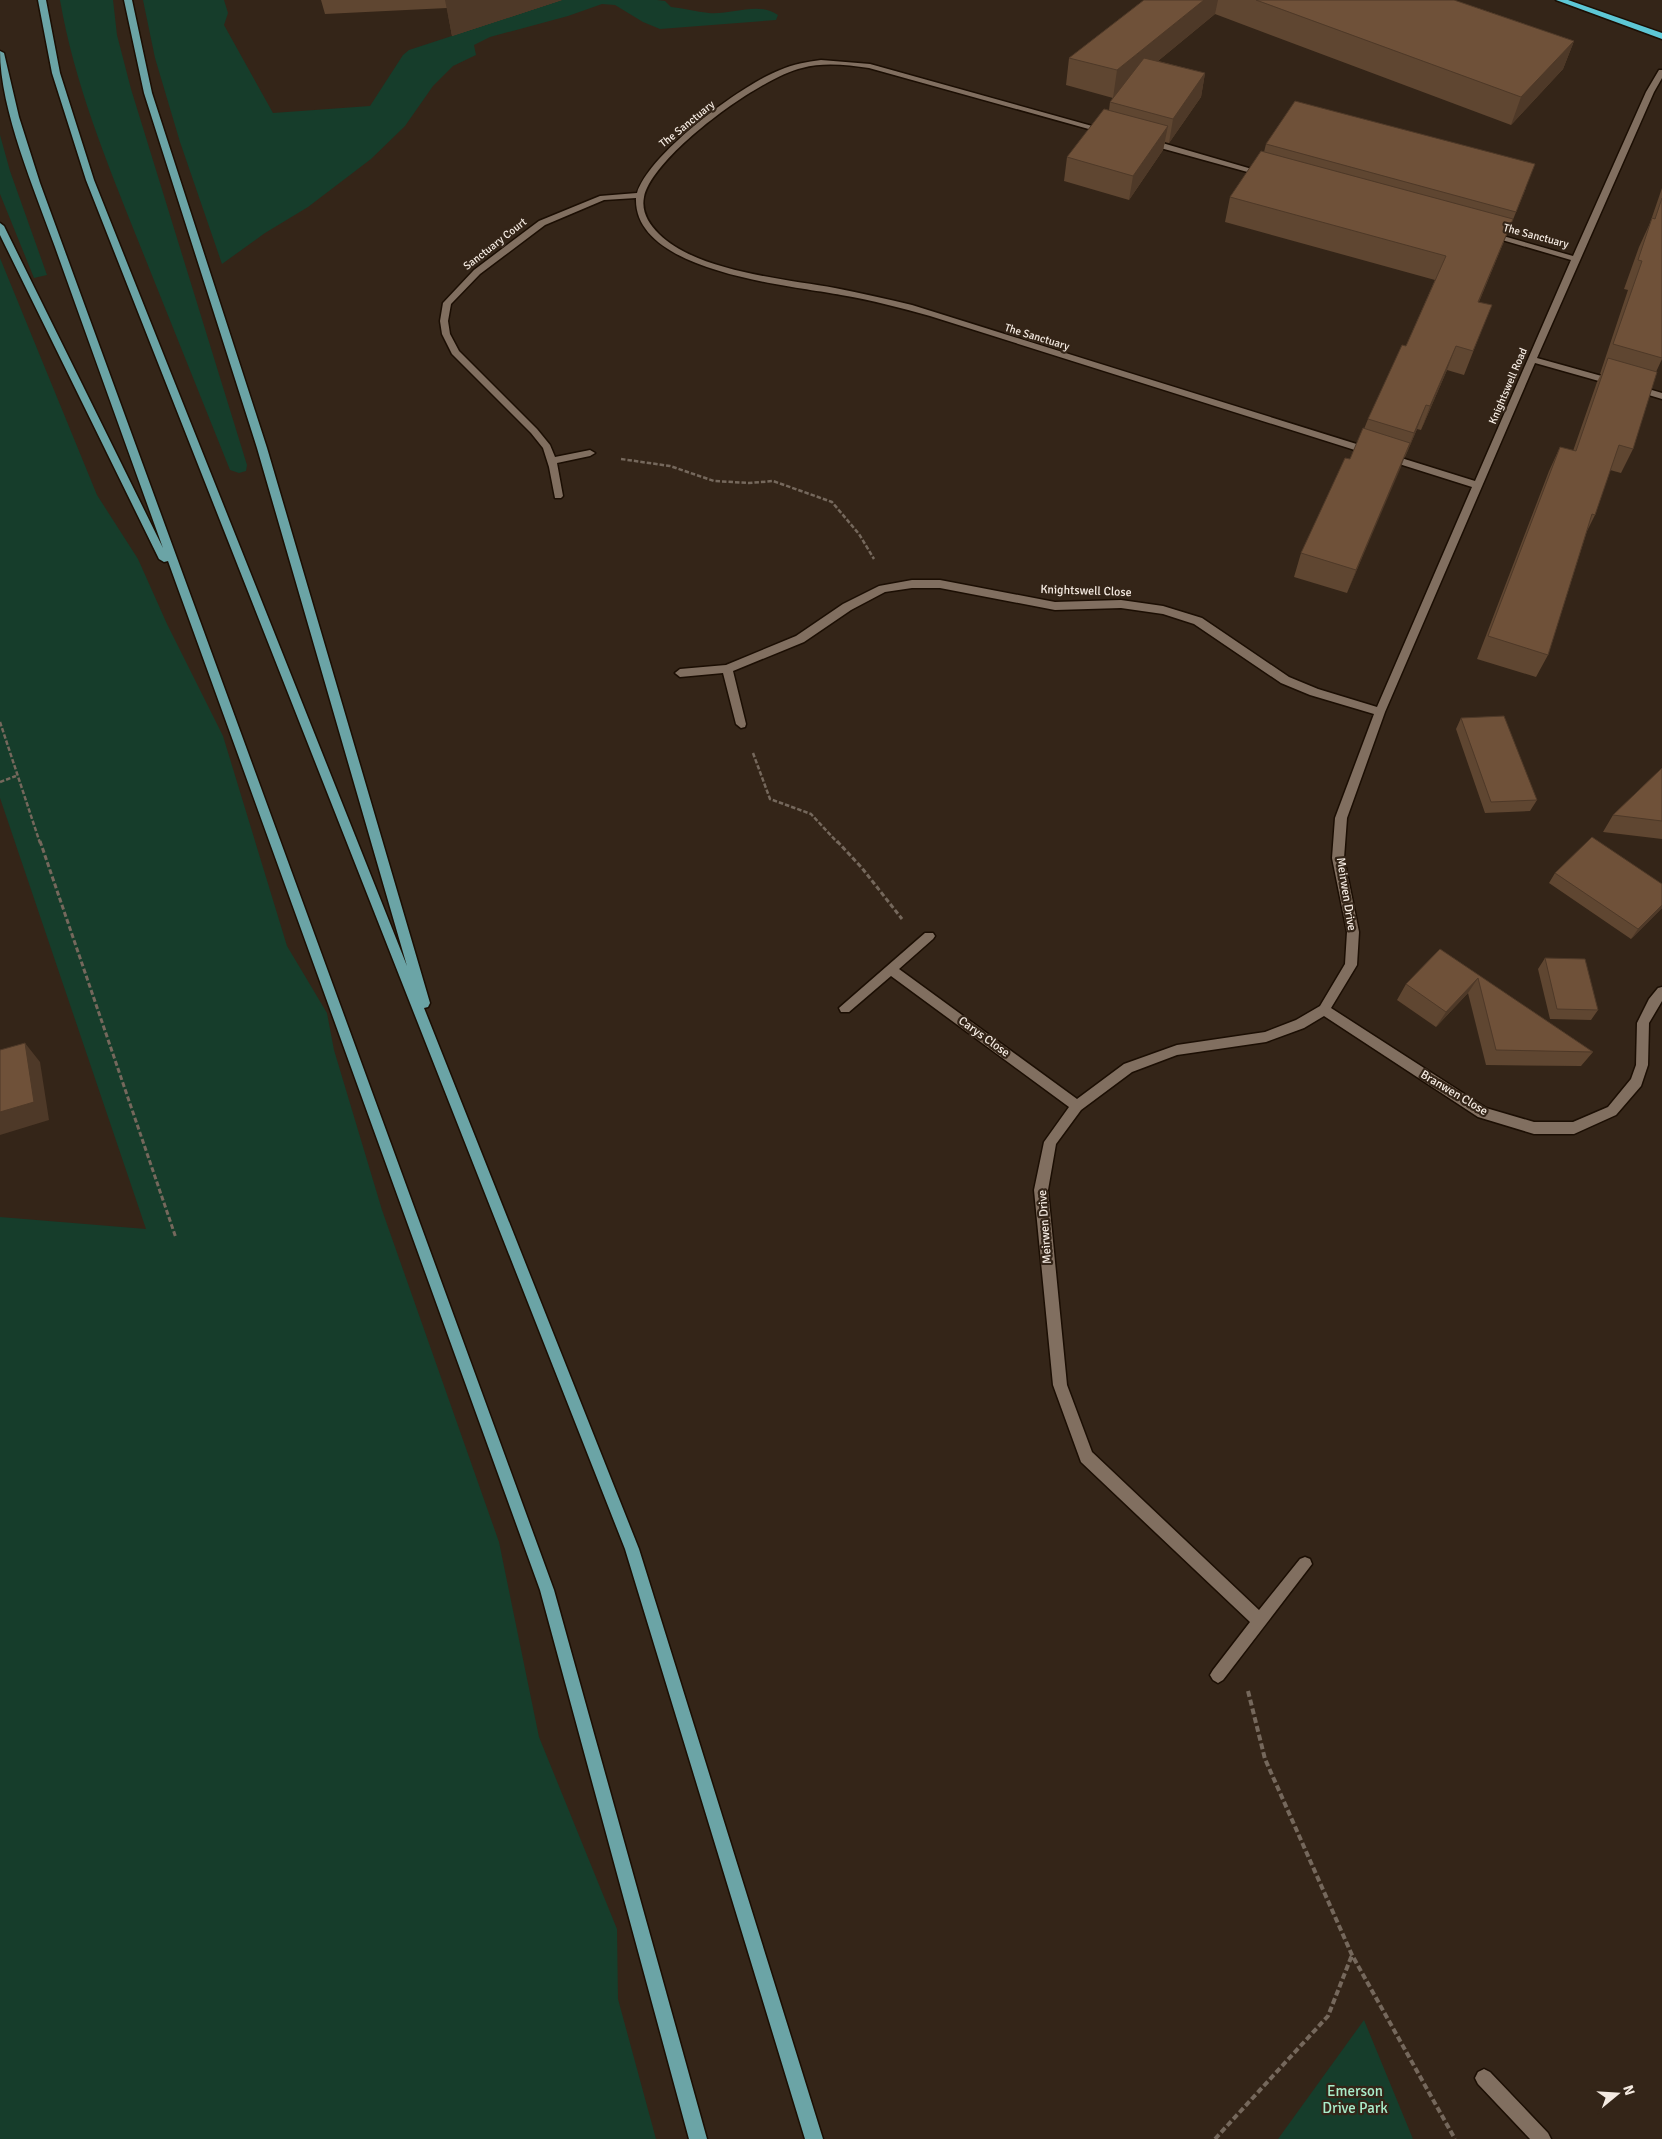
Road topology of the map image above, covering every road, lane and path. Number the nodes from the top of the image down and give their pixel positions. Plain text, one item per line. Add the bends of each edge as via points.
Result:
1 (42, 0) edge
2 (128, 0) edge
3 (1560, 0) edge
4 (1662, 36) edge
5 (0, 53) edge
6 (1662, 72) edge
7 (1118, 134) edge
8 (1137, 139) edge
9 (1271, 176) edge
10 (640, 195) junction
11 (0, 226) edge
12 (1480, 233) edge
13 (1576, 259) junction
14 (1532, 359) junction
15 (1662, 396) edge
16 (590, 453) joint
17 (552, 462) junction
18 (1478, 485) junction
19 (558, 496) dead end
20 (890, 588) junction
21 (192, 615) junction
22 (727, 669) junction
23 (680, 674) dead end
24 (1380, 712) junction
25 (0, 722) edge
26 (741, 724) joint
27 (16, 776) junction
28 (0, 782) edge
29 (925, 940) joint
30 (891, 969) junction
31 (1662, 992) edge
32 (845, 1008) dead end
33 (1324, 1010) junction
34 (446, 1077) junction
35 (1077, 1106) junction
36 (176, 1238) dead end
37 (1305, 1564) dead end
38 (1260, 1621) junction
39 (1238, 1649) junction
40 (1218, 1675) dead end
41 (1352, 1955) junction
42 (1484, 2078) dead end
43 (698, 2139) edge
44 (814, 2139) edge
45 (1215, 2139) edge
46 (1455, 2139) edge
47 (1542, 2139) edge

1 - 34 main road via 56,73 90,180
2 - 34 main road via 148,93 262,448
3 - 4 highway
5 - 21 main road via 36,184
6 - 13 street, Knightswell Road via 1646,100
7 - 10 street, The Sanctuary via 870,66 822,61 787,69 760,81 665,155
8 - 9 street
10 - 17 street, Sanctuary Court via 603,198 542,223 477,272 448,303 444,321 455,352 534,431 547,447
10 - 18 street, The Sanctuary via 640,213 649,228 674,250 712,264 885,301
11 - 21 main road
12 - 13 street, The Sanctuary
13 - 14 street, Knightswell Road
14 - 15 street
14 - 18 street, Knightswell Road
16 - 17 street
16 - 20 path via 670,466 714,481 772,481 832,502 859,534
17 - 19 street, Sanctuary Court
18 - 24 street, Knightswell Road
20 - 22 street, Knightswell Close via 847,607 800,639
20 - 24 street, Knightswell Close via 940,584 1055,606 1121,604 1163,610 1198,621 1285,680
21 - 43 main road via 547,1590
22 - 23 street, Knightswell Close
22 - 26 street
24 - 33 street, Meirwen Drive via 1341,818 1338,858 1353,932 1351,965
25 - 27 path
26 - 29 path via 770,798 811,814
27 - 28 path
27 - 36 path
29 - 30 street
30 - 32 street
30 - 35 street, Carys Close
31 - 33 street, Branwen Close via 1642,1022 1642,1065 1637,1082 1612,1111 1574,1128 1534,1128 1482,1113
33 - 35 street, Meirwen Drive via 1300,1024 1266,1037 1177,1050 1128,1068
34 - 44 main road via 632,1549
35 - 38 street, Meirwen Drive via 1050,1142 1041,1190 1060,1384 1086,1457
37 - 38 street
38 - 39 street
39 - 40 street
39 - 41 path via 1265,1759
41 - 45 path via 1328,2016
41 - 46 path
42 - 47 street

